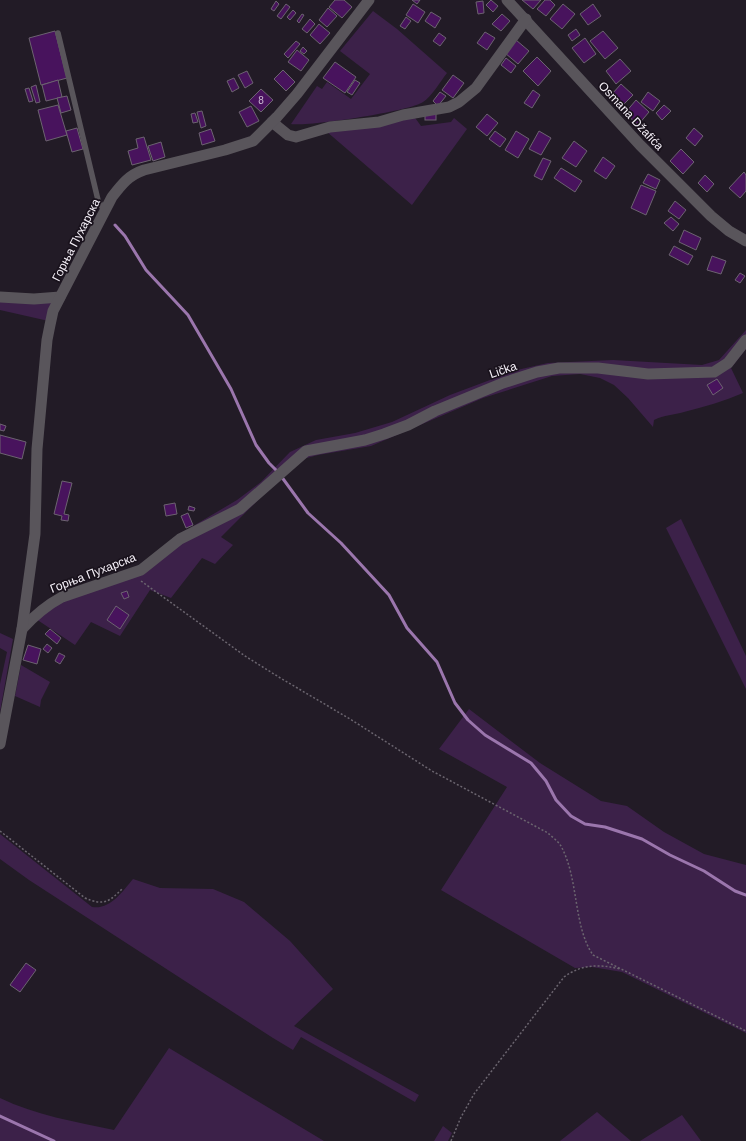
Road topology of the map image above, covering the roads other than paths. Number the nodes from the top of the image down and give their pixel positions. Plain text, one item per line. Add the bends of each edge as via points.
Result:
1 (369, 0) edge
2 (507, 0) edge
3 (526, 19) junction
4 (58, 33) dead end
5 (272, 122) junction
6 (106, 212) junction
7 (746, 241) edge
8 (0, 297) edge
9 (60, 297) junction
10 (746, 340) edge
11 (274, 478) joint
12 (22, 629) junction
13 (0, 744) edge

1 - 5 street, Горња Пухарска via 297,94
2 - 3 street, Osmana Džafića
3 - 5 street via 476,88 449,107 380,122 330,127 296,137 288,135
3 - 7 street, Osmana Džafića via 640,145 711,216
4 - 6 lane via 98,200
5 - 6 street, Горња Пухарска via 252,141 134,173 112,197
6 - 9 street, Горња Пухарска
8 - 9 street
9 - 12 street, Горња Пухарска via 53,311 47,340 37,449 35,534
10 - 11 street, Lička via 728,364 714,372 648,374 598,368 559,368 537,372 496,386 384,434 306,452
11 - 12 street, Горња Пухарска via 240,509 180,540 141,570 62,597 42,610
12 - 13 street, Горња Пухарска

